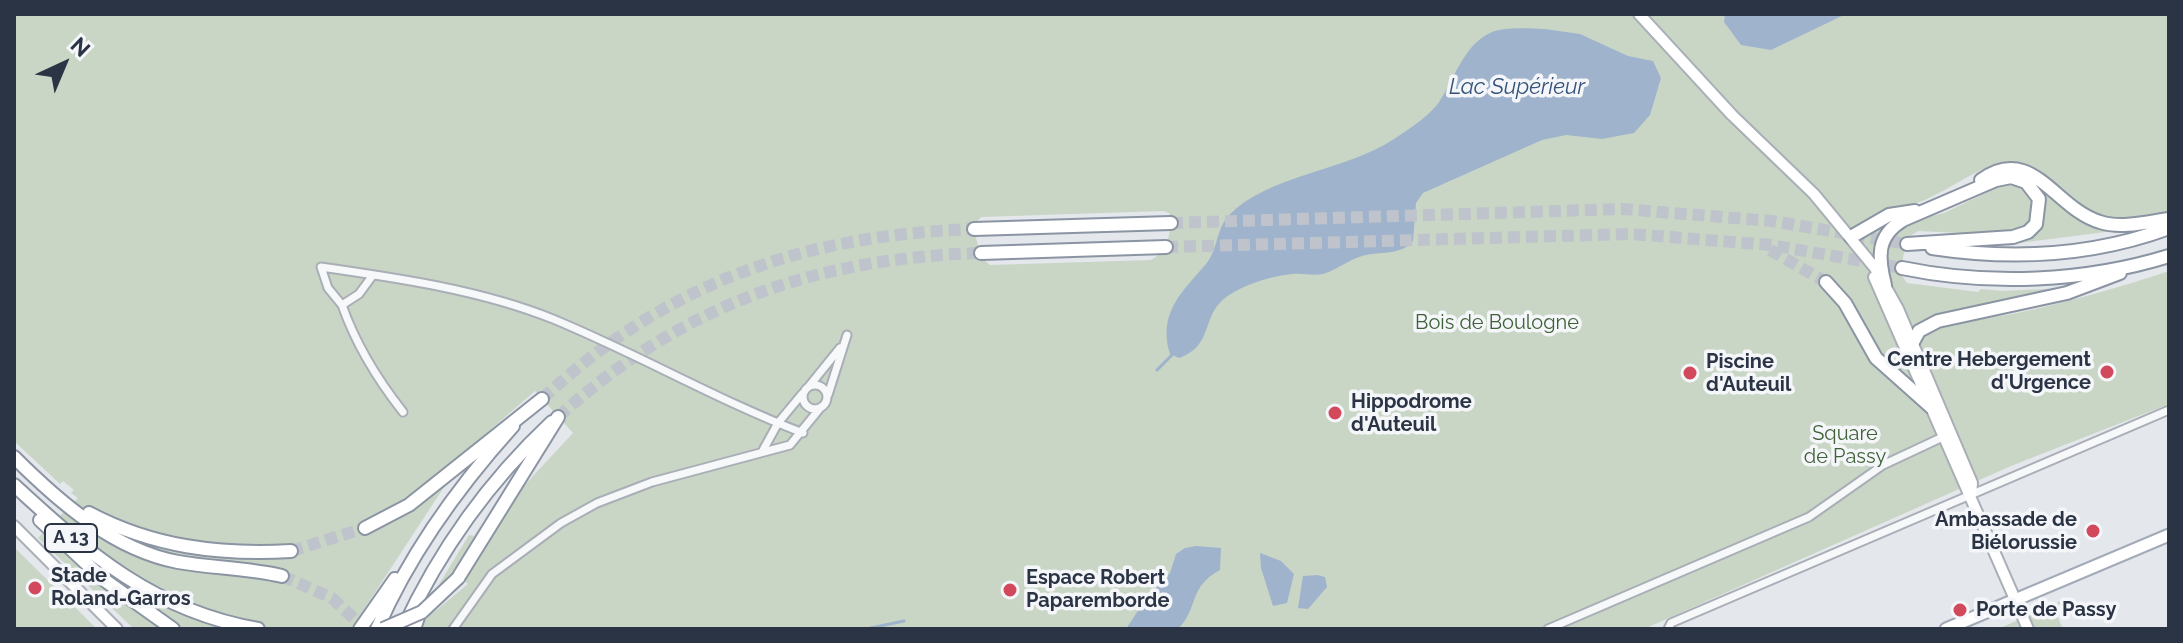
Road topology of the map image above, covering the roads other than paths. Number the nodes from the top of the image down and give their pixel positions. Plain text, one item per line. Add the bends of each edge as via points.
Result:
1 (1639, 14) edge
2 (1960, 195) junction
3 (1922, 211) junction
4 (2169, 219) edge
5 (1171, 223) tunnel mouth
6 (2169, 228) edge
7 (974, 229) tunnel mouth
8 (1851, 237) junction
9 (1166, 247) tunnel mouth
10 (1861, 250) junction
11 (981, 253) tunnel mouth
12 (2164, 257) edge
13 (1902, 268) tunnel mouth
14 (373, 275) junction
15 (1826, 282) tunnel mouth
16 (1885, 285) junction
17 (342, 305) junction
18 (847, 335) dead end
19 (1912, 344) junction
20 (842, 347) junction
21 (806, 389) junction
22 (827, 397) junction
23 (821, 407) junction
24 (1931, 407) junction
25 (2169, 410) edge
26 (403, 412) dead end
27 (778, 423) junction
28 (803, 433) junction
29 (1947, 435) junction
30 (762, 452) junction
31 (14, 457) edge
32 (14, 488) edge
33 (1971, 494) junction
34 (58, 497) junction
35 (14, 526) edge
36 (365, 528) tunnel mouth
37 (2169, 535) edge
38 (426, 538) junction
39 (291, 551) tunnel mouth
40 (444, 553) junction
41 (282, 576) tunnel mouth
42 (2016, 600) junction
43 (1668, 628) edge
44 (117, 629) edge
45 (173, 629) edge
46 (258, 629) edge
47 (360, 629) edge
48 (380, 629) edge
49 (403, 629) edge
50 (414, 629) edge
51 (453, 629) edge
52 (1548, 629) edge
53 (1946, 629) edge
54 (2028, 629) edge

1 - 8 main road
2 - 3 highway
2 - 4 highway via 1993,172 2012,168 2030,173 2100,222
2 - 6 highway via 1996,180 2017,178 2034,189 2040,214 2032,228 2018,236 1907,244 1982,254 2051,253 2111,245
3 - 8 highway via 1889,215
3 - 16 highway via 1896,224 1885,237 1879,258
5 - 7 highway
8 - 10 main road
9 - 11 highway
10 - 16 main road
10 - 24 main road
12 - 13 highway via 2100,271 2026,278
12 - 19 highway via 2067,293 1938,321 1919,331
14 - 17 street
14 - 17 street via 321,267 328,288
14 - 27 street via 499,301 551,319
15 - 24 highway via 1845,303 1876,358
16 - 19 main road
17 - 26 street via 370,367
18 - 20 street
19 - 29 main road
20 - 21 street
20 - 22 street
21 - 22 street via 821,387
21 - 23 street via 806,406
21 - 27 street
22 - 23 street
23 - 28 street
24 - 29 main road
25 - 33 street
27 - 28 street
27 - 30 street
28 - 30 street via 790,445
29 - 33 main road
29 - 52 street via 1883,465 1809,517
30 - 51 street via 640,486 572,516 492,574
31 - 34 highway, A 13
32 - 45 highway via 82,562
32 - 46 highway, A 13 via 134,584 209,616
33 - 42 main road
33 - 43 street
34 - 39 highway via 118,527 178,546 232,553
34 - 41 highway, A 13 via 112,537 159,557
35 - 44 main road
36 - 38 highway via 409,505 542,399 480,463
37 - 42 main road
38 - 47 highway
38 - 48 highway
40 - 48 highway, bridge via 495,483 558,417 458,578 422,612
40 - 49 highway
40 - 50 highway
42 - 53 main road
42 - 54 main road

